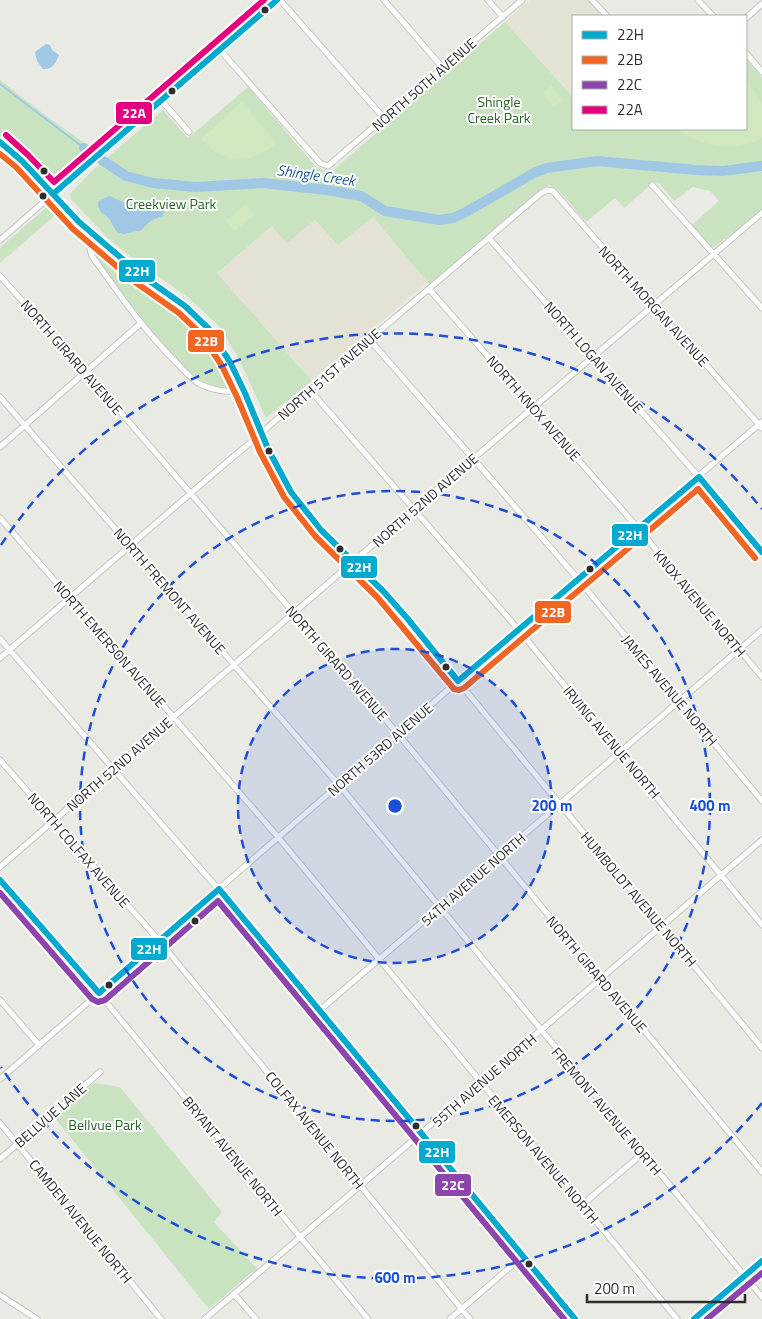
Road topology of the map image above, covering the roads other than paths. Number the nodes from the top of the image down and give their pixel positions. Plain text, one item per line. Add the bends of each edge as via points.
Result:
1 (278, 0) edge
2 (384, 0) edge
3 (488, 0) edge
4 (522, 0) edge
5 (592, 0) edge
6 (698, 0) edge
7 (762, 4) edge
8 (606, 15) edge
9 (712, 15) edge
10 (502, 17) junction
11 (747, 17) edge
12 (220, 50) junction
13 (747, 54) edge
14 (443, 68) junction
15 (762, 72) edge
16 (161, 100) junction
17 (384, 118) junction
18 (189, 132) dead end
19 (0, 142) edge
20 (652, 185) dead end
21 (547, 190) joint
22 (53, 194) junction
23 (762, 213) edge
24 (96, 237) junction
25 (489, 238) junction
26 (0, 240) edge
27 (714, 254) junction
28 (0, 276) edge
29 (429, 289) junction
30 (654, 305) junction
31 (762, 308) edge
32 (141, 323) junction
33 (369, 339) junction
34 (594, 356) junction
35 (86, 372) junction
36 (243, 388) junction
37 (310, 390) junction
38 (0, 397) edge
39 (534, 407) junction
40 (25, 424) junction
41 (761, 425) edge
42 (262, 433) junction
43 (0, 447) edge
44 (474, 458) junction
45 (699, 477) junction
46 (190, 493) junction
47 (414, 509) junction
48 (0, 518) edge
49 (638, 528) junction
50 (130, 546) junction
51 (762, 552) edge
52 (353, 562) junction
53 (578, 579) junction
54 (70, 598) junction
55 (294, 613) junction
56 (518, 629) junction
57 (762, 630) edge
58 (0, 639) edge
59 (10, 650) junction
60 (739, 650) junction
61 (0, 658) edge
62 (234, 665) junction
63 (762, 677) edge
64 (458, 681) junction
65 (680, 701) junction
66 (174, 717) junction
67 (398, 734) junction
68 (620, 752) junction
69 (0, 760) edge
70 (114, 769) junction
71 (339, 785) junction
72 (762, 801) edge
73 (560, 803) junction
74 (54, 821) junction
75 (278, 837) junction
76 (762, 840) edge
77 (499, 856) junction
78 (0, 867) edge
79 (722, 875) junction
80 (0, 880) edge
81 (219, 889) junction
82 (440, 907) junction
83 (762, 925) edge
84 (662, 926) junction
85 (159, 941) junction
86 (379, 960) junction
87 (601, 979) junction
88 (99, 993) junction
89 (0, 1000) edge
90 (320, 1010) junction
91 (541, 1031) junction
92 (39, 1045) junction
93 (762, 1048) edge
94 (100, 1072) dead end
95 (0, 1078) edge
96 (481, 1082) junction
97 (0, 1123) edge
98 (421, 1133) junction
99 (18, 1144) junction
100 (643, 1153) junction
101 (0, 1159) edge
102 (762, 1172) edge
103 (361, 1186) junction
104 (582, 1205) junction
105 (300, 1238) junction
106 (523, 1256) junction
107 (762, 1260) edge
108 (744, 1276) junction
109 (234, 1294) junction
110 (0, 1295) edge
111 (762, 1297) edge
112 (462, 1309) junction
113 (37, 1319) edge
114 (162, 1319) edge
115 (205, 1319) edge
116 (256, 1319) edge
117 (368, 1319) edge
118 (450, 1319) edge
119 (470, 1319) edge
120 (575, 1319) edge
121 (677, 1319) edge
122 (694, 1319) edge

1 - 12 street
1 - 17 street
2 - 14 street
3 - 10 street
4 - 10 street, NORTH 50TH AVENUE
5 - 8 street
6 - 9 street
7 - 11 street
10 - 14 street, NORTH 50TH AVENUE
12 - 16 street
12 - 17 street, NORTH 50TH AVENUE via 325,166 332,164
13 - 15 street
14 - 17 street, NORTH 50TH AVENUE
16 - 18 street
16 - 22 street
19 - 22 street, HUMBOLDT AVENUE NORTH
20 - 27 street
21 - 25 street, NORTH 51ST AVENUE
21 - 30 street, NORTH MORGAN AVENUE via 553,191
22 - 24 street, HUMBOLDT AVENUE NORTH
22 - 26 street
23 - 27 street, NORTH 52ND AVENUE
24 - 32 street via 90,249 92,256
24 - 36 street, HUMBOLDT AVENUE NORTH via 202,321 219,342
25 - 29 street, NORTH 51ST AVENUE
25 - 34 street, NORTH LOGAN AVENUE
27 - 30 street, NORTH 52ND AVENUE
27 - 31 street
28 - 35 street, NORTH GIRARD AVENUE
29 - 33 street, NORTH 51ST AVENUE
29 - 39 street, NORTH KNOX AVENUE
30 - 34 street, NORTH 52ND AVENUE
30 - 41 street, NORTH MORGAN AVENUE
32 - 35 street
32 - 36 street via 198,383 223,391
33 - 37 street, NORTH 51ST AVENUE
33 - 44 street, JAMES AVENUE NORTH
34 - 39 street, NORTH 52ND AVENUE
34 - 45 street, NORTH LOGAN AVENUE
35 - 40 street
35 - 46 street, NORTH GIRARD AVENUE
36 - 42 street, HUMBOLDT AVENUE NORTH
37 - 42 street, NORTH 51ST AVENUE
37 - 47 street, IRVING AVENUE NORTH
38 - 40 street, NORTH FREMONT AVENUE
39 - 44 street, NORTH 52ND AVENUE
39 - 49 street, NORTH KNOX AVENUE
40 - 43 street
40 - 50 street, NORTH FREMONT AVENUE
41 - 45 street, NORTH 53RD AVENUE
42 - 46 street, NORTH 51ST AVENUE
42 - 52 street, HUMBOLDT AVENUE NORTH via 291,492 321,530
44 - 47 street, NORTH 52ND AVENUE
44 - 53 street, JAMES AVENUE NORTH
45 - 49 street, NORTH 53RD AVENUE
45 - 51 street, NORTH LOGAN AVENUE
46 - 50 street, NORTH 51ST AVENUE
46 - 55 street, NORTH GIRARD AVENUE
47 - 52 street, NORTH 52ND AVENUE
47 - 56 street, IRVING AVENUE NORTH
48 - 54 street, NORTH EMERSON AVENUE
49 - 53 street, NORTH 53RD AVENUE
49 - 60 street, KNOX AVENUE NORTH
50 - 54 street, NORTH 51ST AVENUE
50 - 62 street, NORTH FREMONT AVENUE
52 - 55 street, NORTH 52ND AVENUE
52 - 64 street, HUMBOLDT AVENUE NORTH via 407,618
53 - 56 street, NORTH 53RD AVENUE
53 - 65 street, JAMES AVENUE NORTH
54 - 59 street, NORTH 51ST AVENUE
54 - 66 street, NORTH EMERSON AVENUE
55 - 62 street, NORTH 52ND AVENUE
55 - 67 street, NORTH GIRARD AVENUE
56 - 64 street, NORTH 53RD AVENUE
56 - 68 street, IRVING AVENUE NORTH
57 - 60 street, 54TH AVENUE NORTH
58 - 59 street
59 - 61 street, NORTH 51ST AVENUE
59 - 70 street
60 - 63 street, KNOX AVENUE NORTH
60 - 65 street, 54TH AVENUE NORTH
62 - 66 street, NORTH 52ND AVENUE
62 - 71 street, NORTH FREMONT AVENUE
64 - 67 street, NORTH 53RD AVENUE
64 - 73 street, HUMBOLDT AVENUE NORTH
65 - 68 street, 54TH AVENUE NORTH
65 - 72 street, JAMES AVENUE NORTH
66 - 70 street, NORTH 52ND AVENUE
66 - 75 street, NORTH EMERSON AVENUE
67 - 71 street, NORTH 53RD AVENUE
67 - 77 street, NORTH GIRARD AVENUE
68 - 73 street, 54TH AVENUE NORTH
68 - 79 street, IRVING AVENUE NORTH
69 - 74 street, NORTH COLFAX AVENUE
70 - 74 street, NORTH 52ND AVENUE
70 - 81 street
71 - 75 street, NORTH 53RD AVENUE
71 - 82 street, FREMONT AVENUE NORTH
73 - 77 street, 54TH AVENUE NORTH
73 - 84 street, HUMBOLDT AVENUE NORTH
74 - 78 street, NORTH 52ND AVENUE
74 - 85 street, NORTH COLFAX AVENUE
75 - 81 street, NORTH 53RD AVENUE
75 - 86 street, EMERSON AVENUE NORTH
76 - 79 street, 55TH AVENUE NORTH
77 - 82 street, 54TH AVENUE NORTH
77 - 87 street, NORTH GIRARD AVENUE
79 - 83 street, IRVING AVENUE NORTH
79 - 84 street, 55TH AVENUE NORTH
80 - 88 street, BRYANT AVENUE NORTH
81 - 85 street, NORTH 53RD AVENUE
81 - 90 street
82 - 86 street, 54TH AVENUE NORTH
82 - 91 street, FREMONT AVENUE NORTH
84 - 87 street, 55TH AVENUE NORTH
84 - 93 street, HUMBOLDT AVENUE NORTH
85 - 88 street, NORTH 53RD AVENUE
85 - 103 street, COLFAX AVENUE NORTH
86 - 90 street, 54TH AVENUE NORTH
86 - 96 street, EMERSON AVENUE NORTH
87 - 91 street, 55TH AVENUE NORTH
87 - 102 street, NORTH GIRARD AVENUE
88 - 92 street, NORTH 53RD AVENUE
88 - 105 street, BRYANT AVENUE NORTH
89 - 92 street
90 - 98 street
91 - 96 street, 55TH AVENUE NORTH
91 - 100 street, FREMONT AVENUE NORTH
92 - 95 street, NORTH 53RD AVENUE
94 - 99 street, BELLVUE LANE
96 - 98 street, 55TH AVENUE NORTH
96 - 104 street, EMERSON AVENUE NORTH
97 - 99 street, CAMDEN AVENUE NORTH
98 - 103 street, 55TH AVENUE NORTH
98 - 106 street
99 - 101 street, BELLVUE LANE
99 - 114 street, CAMDEN AVENUE NORTH
100 - 104 street
100 - 108 street, FREMONT AVENUE NORTH
103 - 105 street, 55TH AVENUE NORTH
103 - 112 street, COLFAX AVENUE NORTH
104 - 121 street, EMERSON AVENUE NORTH
105 - 109 street, 55TH AVENUE NORTH
105 - 117 street, BRYANT AVENUE NORTH
106 - 112 street
106 - 120 street
107 - 108 street
108 - 111 street, FREMONT AVENUE NORTH
108 - 122 street
109 - 115 street, 55TH AVENUE NORTH
109 - 116 street
110 - 113 street
112 - 118 street
112 - 119 street, COLFAX AVENUE NORTH

